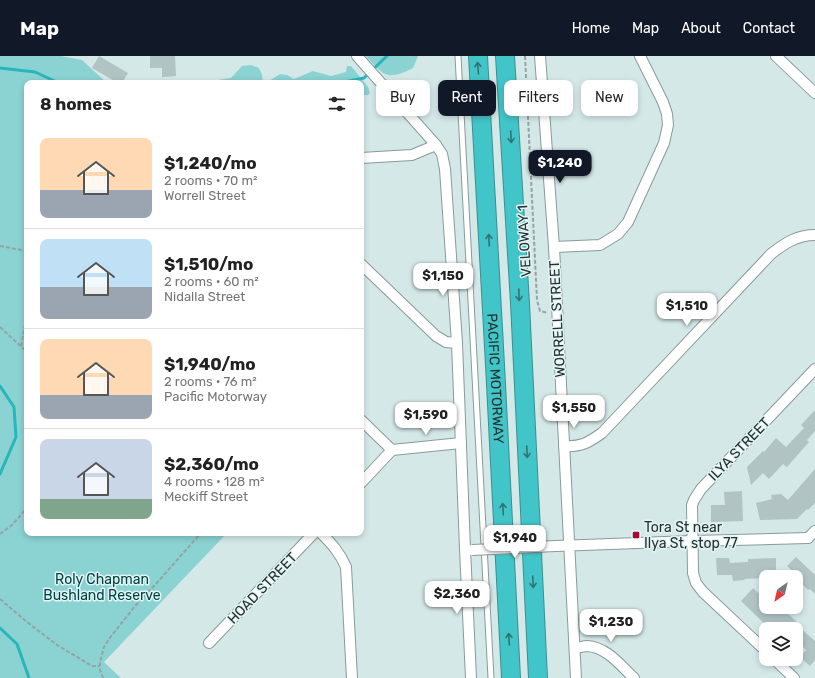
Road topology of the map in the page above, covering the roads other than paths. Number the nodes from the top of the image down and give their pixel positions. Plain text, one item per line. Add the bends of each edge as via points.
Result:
1 (458, 56) edge
2 (478, 56) edge
3 (505, 56) edge
4 (540, 56) edge
5 (640, 56) edge
6 (776, 56) edge
7 (360, 59) edge
8 (815, 93) edge
9 (436, 145) junction
10 (364, 158) edge
11 (815, 235) edge
12 (554, 247) junction
13 (364, 267) edge
14 (457, 343) junction
15 (815, 369) edge
16 (364, 423) edge
17 (461, 443) junction
18 (564, 446) junction
19 (392, 450) junction
20 (364, 480) edge
21 (311, 536) edge
22 (324, 536) edge
23 (813, 538) edge
24 (692, 541) junction
25 (569, 545) junction
26 (468, 550) junction
27 (209, 643) dead end
28 (759, 644) edge
29 (575, 648) junction
30 (781, 666) edge
31 (352, 678) edge
32 (472, 678) edge
33 (491, 678) edge
34 (511, 678) edge
35 (538, 678) edge
36 (576, 678) edge
37 (634, 678) edge
38 (794, 678) edge

1 - 33 lane
34 -> 2 highway, PACIFIC MOTORWAY
3 -> 35 highway, PACIFIC MOTORWAY
4 - 12 street, WORRELL STREET
5 - 12 street via 667,114 668,126 664,143 628,222 618,234 600,245
6 - 8 street
7 - 9 street
9 - 10 street via 412,155
9 - 14 street via 444,162 446,177
11 - 18 street via 804,235 787,242 771,254 602,433 589,443
12 - 18 street, WORRELL STREET
13 - 14 street via 440,339
14 - 17 street
15 - 24 street, ILYA STREET via 697,493 691,512
16 - 19 street
17 - 19 street
17 - 26 street
18 - 25 street, WORRELL STREET
19 - 20 street
21 - 27 street, HOAD STREET
22 - 31 street via 335,547 346,567
23 - 24 street
24 - 25 street
24 - 28 street, ILYA STREET via 693,573 699,587
25 - 26 street, bridge
25 - 29 street, WORRELL STREET
26 - 32 street
29 - 36 street, WORRELL STREET
29 - 37 street via 587,646 600,649
30 - 38 street

